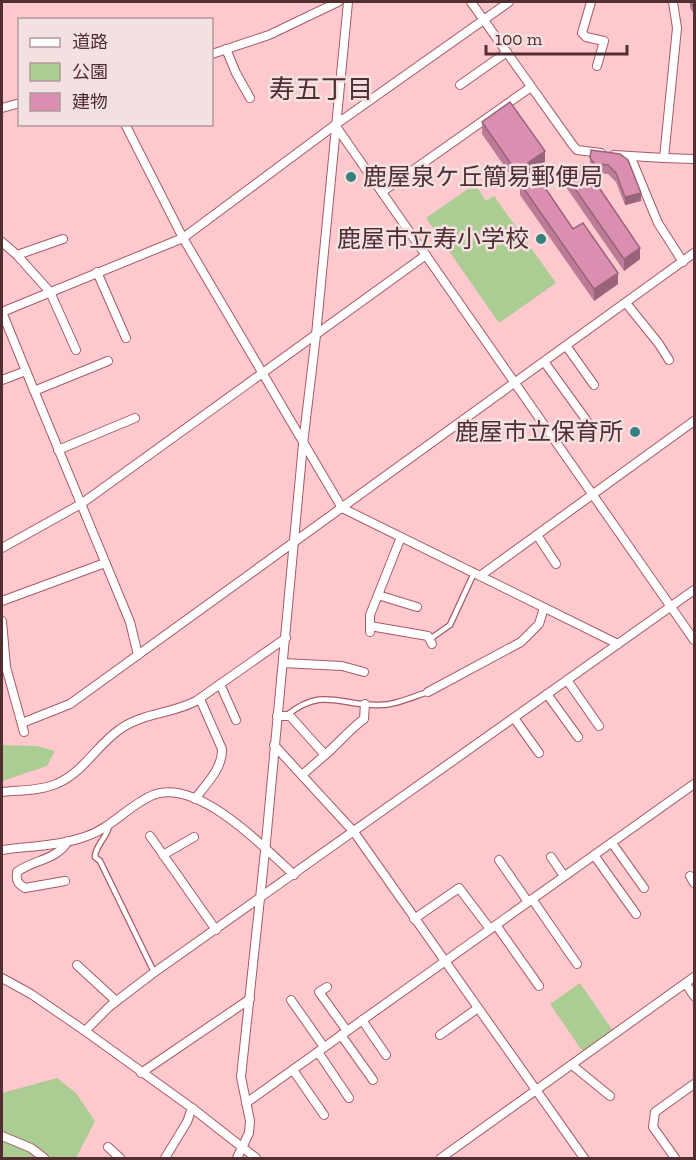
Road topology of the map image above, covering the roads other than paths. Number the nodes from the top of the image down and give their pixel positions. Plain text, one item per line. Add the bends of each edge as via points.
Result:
1 (338, 2) edge
2 (348, 2) edge
3 (471, 2) edge
4 (509, 2) edge
5 (591, 2) edge
6 (673, 2) edge
7 (484, 21) junction
8 (226, 49) junction
9 (507, 52) junction
10 (213, 54) edge
11 (597, 66) dead end
12 (460, 85) dead end
13 (531, 87) junction
14 (250, 98) dead end
15 (18, 104) edge
16 (2, 108) edge
17 (335, 125) junction
18 (126, 126) edge
19 (631, 158) junction
20 (664, 159) junction
21 (694, 159) edge
22 (382, 192) junction
23 (63, 238) dead end
24 (183, 238) junction
25 (2, 242) edge
26 (694, 253) edge
27 (17, 255) junction
28 (426, 255) junction
29 (683, 262) junction
30 (97, 272) junction
31 (50, 292) junction
32 (626, 303) junction
33 (2, 312) edge
34 (316, 335) junction
35 (126, 338) dead end
36 (567, 347) junction
37 (76, 350) dead end
38 (669, 360) dead end
39 (108, 361) dead end
40 (545, 363) junction
41 (26, 371) junction
42 (262, 372) junction
43 (2, 381) edge
44 (516, 384) junction
45 (594, 385) dead end
46 (34, 392) junction
47 (135, 418) dead end
48 (694, 421) edge
49 (592, 428) dead end
50 (303, 444) junction
51 (58, 450) junction
52 (593, 494) junction
53 (81, 504) junction
54 (342, 508) junction
55 (537, 535) junction
56 (401, 537) junction
57 (294, 544) junction
58 (2, 548) edge
59 (105, 563) junction
60 (556, 564) dead end
61 (477, 575) junction
62 (694, 590) edge
63 (378, 595) junction
64 (2, 601) edge
65 (417, 607) dead end
66 (671, 607) junction
67 (544, 608) junction
68 (2, 621) edge
69 (286, 638) junction
70 (694, 640) edge
71 (431, 642) joint
72 (618, 644) junction
73 (138, 655) junction
74 (283, 663) junction
75 (363, 672) dead end
76 (567, 680) junction
77 (220, 684) junction
78 (428, 692) joint
79 (547, 694) junction
80 (200, 699) junction
81 (365, 704) junction
82 (282, 716) junction
83 (514, 718) junction
84 (236, 720) dead end
85 (599, 726) dead end
86 (578, 737) dead end
87 (274, 745) junction
88 (539, 753) dead end
89 (325, 755) junction
90 (302, 775) junction
91 (694, 784) edge
92 (2, 792) edge
93 (195, 799) junction
94 (110, 823) junction
95 (354, 832) junction
96 (150, 836) dead end
97 (194, 837) dead end
98 (68, 841) junction
99 (612, 843) junction
100 (266, 848) junction
101 (2, 850) edge
102 (163, 855) junction
103 (594, 855) junction
104 (551, 857) dead end
105 (499, 860) dead end
106 (294, 874) junction
107 (564, 876) junction
108 (64, 881) dead end
109 (644, 888) dead end
110 (260, 899) junction
111 (530, 901) junction
112 (636, 914) dead end
113 (414, 919) junction
114 (493, 927) junction
115 (216, 930) junction
116 (444, 961) junction
117 (577, 964) dead end
118 (77, 965) dead end
119 (155, 973) junction
120 (694, 977) edge
121 (2, 978) edge
122 (686, 984) junction
123 (539, 986) dead end
124 (327, 987) dead end
125 (694, 996) edge
126 (250, 999) junction
127 (291, 1000) dead end
128 (116, 1001) junction
129 (477, 1008) junction
130 (362, 1020) junction
131 (85, 1031) junction
132 (344, 1033) junction
133 (440, 1035) dead end
134 (321, 1050) junction
135 (386, 1055) dead end
136 (572, 1065) junction
137 (293, 1070) junction
138 (141, 1073) junction
139 (373, 1080) dead end
140 (694, 1084) edge
141 (536, 1091) junction
142 (610, 1096) dead end
143 (349, 1098) dead end
144 (246, 1103) junction
145 (192, 1108) junction
146 (324, 1115) dead end
147 (2, 1136) edge
148 (241, 1146) junction
149 (108, 1147) dead end
150 (44, 1158) edge
151 (120, 1158) edge
152 (165, 1158) edge
153 (237, 1158) edge
154 (256, 1158) edge
155 (441, 1158) edge
156 (584, 1158) edge
157 (675, 1158) edge

1 - 8 street via 269,35
2 - 17 street
3 - 7 street
4 - 7 street
5 - 11 street via 582,33 586,38 604,41
6 - 20 street via 677,28
7 - 9 street
7 - 17 street
8 - 10 street
8 - 14 street
9 - 12 street
9 - 13 street
13 - 19 street via 577,150
13 - 22 street
15 - 16 street
17 - 22 street
17 - 24 street
17 - 34 street
18 - 24 street
19 - 20 street
19 - 29 street via 658,223
20 - 21 street
22 - 28 street
23 - 27 street
24 - 30 street
24 - 42 street
25 - 27 street
26 - 29 street
27 - 31 street
28 - 34 street
28 - 44 street
29 - 32 street
30 - 31 street
30 - 35 street
31 - 33 street
31 - 37 street
32 - 36 street
32 - 38 street
33 - 41 street
34 - 42 street
34 - 50 street
36 - 40 street
36 - 45 street
39 - 46 street
40 - 44 street
40 - 49 street
41 - 43 street
41 - 46 street
42 - 50 street
42 - 53 street
44 - 52 street
44 - 54 street
46 - 51 street
47 - 51 street
48 - 52 street
50 - 54 street
50 - 57 street
51 - 53 street
52 - 55 street
52 - 66 street
53 - 58 street
53 - 59 street
54 - 56 street
54 - 57 street
55 - 60 street
55 - 61 street
56 - 61 street
56 - 63 street
57 - 69 street
57 - 73 street
59 - 64 street
59 - 73 street via 130,622
61 - 67 street
61 - 71 lane via 450,625
62 - 66 street
63 - 65 street
63 - 71 street via 370,615 370,629 428,636
66 - 70 street
66 - 72 street
67 - 72 street
67 - 78 street via 539,624 521,642
68 - 73 street via 6,667 23,727 70,704
69 - 74 street
69 - 77 street
72 - 76 street
74 - 75 street via 342,666
74 - 82 street
76 - 79 street
76 - 85 street
77 - 80 street
77 - 84 street
78 - 81 lane via 380,706
79 - 83 street
79 - 86 street
80 - 92 street via 185,708 137,720 119,729 57,784
80 - 93 street via 223,757
81 - 82 lane via 329,698 315,700
81 - 89 street via 364,719
82 - 87 street
82 - 89 street via 290,716
83 - 88 street
83 - 95 street
87 - 90 street
87 - 100 street
89 - 90 street
90 - 95 street
91 - 99 street
93 - 94 street via 170,793 155,795
93 - 100 street via 227,815
94 - 98 street via 90,836
94 - 119 lane via 95,857
95 - 106 street
95 - 113 street
96 - 102 street
97 - 102 street
98 - 101 street
98 - 108 street via 62,851 17,872 16,879 25,888
99 - 103 street
99 - 109 street
100 - 106 street
100 - 110 street
102 - 115 street
103 - 107 street
103 - 112 street
104 - 107 street
105 - 111 street
106 - 110 street
107 - 111 street
110 - 115 street
110 - 126 street
111 - 114 street
111 - 117 street
113 - 114 street via 459,888
113 - 116 street
114 - 116 street
114 - 123 street
115 - 119 street
116 - 129 street
116 - 130 street
118 - 128 street
119 - 128 street
120 - 122 street
121 - 131 street
122 - 125 street
122 - 136 street
124 - 132 street via 319,992
126 - 138 street
126 - 144 street via 241,1077
127 - 134 street
128 - 131 street
129 - 133 street
129 - 141 street
130 - 132 street
130 - 135 street
131 - 138 street
132 - 134 street
132 - 139 street
134 - 137 street
134 - 143 street
136 - 141 street
136 - 142 street
137 - 144 street
137 - 146 street
138 - 145 street
140 - 157 street via 655,1112 653,1127
141 - 155 street
141 - 156 street
144 - 148 street via 249,1132
145 - 148 street
145 - 152 street
147 - 150 street
148 - 153 street
148 - 154 street
149 - 151 street

